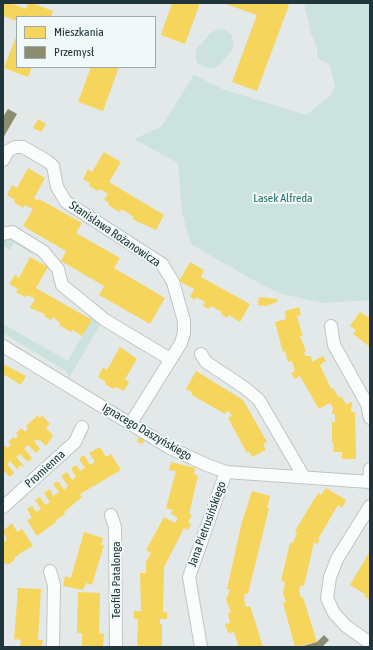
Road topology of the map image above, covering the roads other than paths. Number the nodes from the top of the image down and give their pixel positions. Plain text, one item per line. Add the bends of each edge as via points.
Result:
1 (3, 160) edge
2 (3, 234) edge
3 (331, 326) dead end
4 (3, 346) edge
5 (201, 354) dead end
6 (170, 359) junction
7 (370, 418) edge
8 (131, 423) junction
9 (82, 427) dead end
10 (370, 468) edge
11 (226, 472) junction
12 (304, 477) junction
13 (370, 482) edge
14 (370, 506) edge
15 (3, 507) edge
16 (111, 515) dead end
17 (50, 571) dead end
18 (370, 643) edge
19 (53, 647) edge
20 (116, 647) edge
21 (201, 647) edge

1 - 6 street, Stanisława Rożanowicza via 8,150 23,147 47,161 53,166 57,187 66,202 162,264 173,282 184,321 181,343
2 - 6 street via 12,232 43,251 58,269 62,285 105,320
3 - 7 street via 334,345 367,404
4 - 8 street, Ignacego Daszyńskiego
5 - 12 street via 206,362 259,400
6 - 8 street, Stanisława Rożanowicza
8 - 11 street, Ignacego Daszyńskiego via 170,448
9 - 15 street, Promienna via 75,442
10 - 13 street, Ignacego Daszyńskiego
11 - 12 street, Ignacego Daszyńskiego
11 - 21 street, Jana Pietrusińskiego via 189,577
12 - 13 street, Ignacego Daszyńskiego
14 - 18 street via 337,559 330,578 327,598 334,613 346,626
16 - 20 street, Teofila Patalonga via 116,527
17 - 19 street via 54,585

